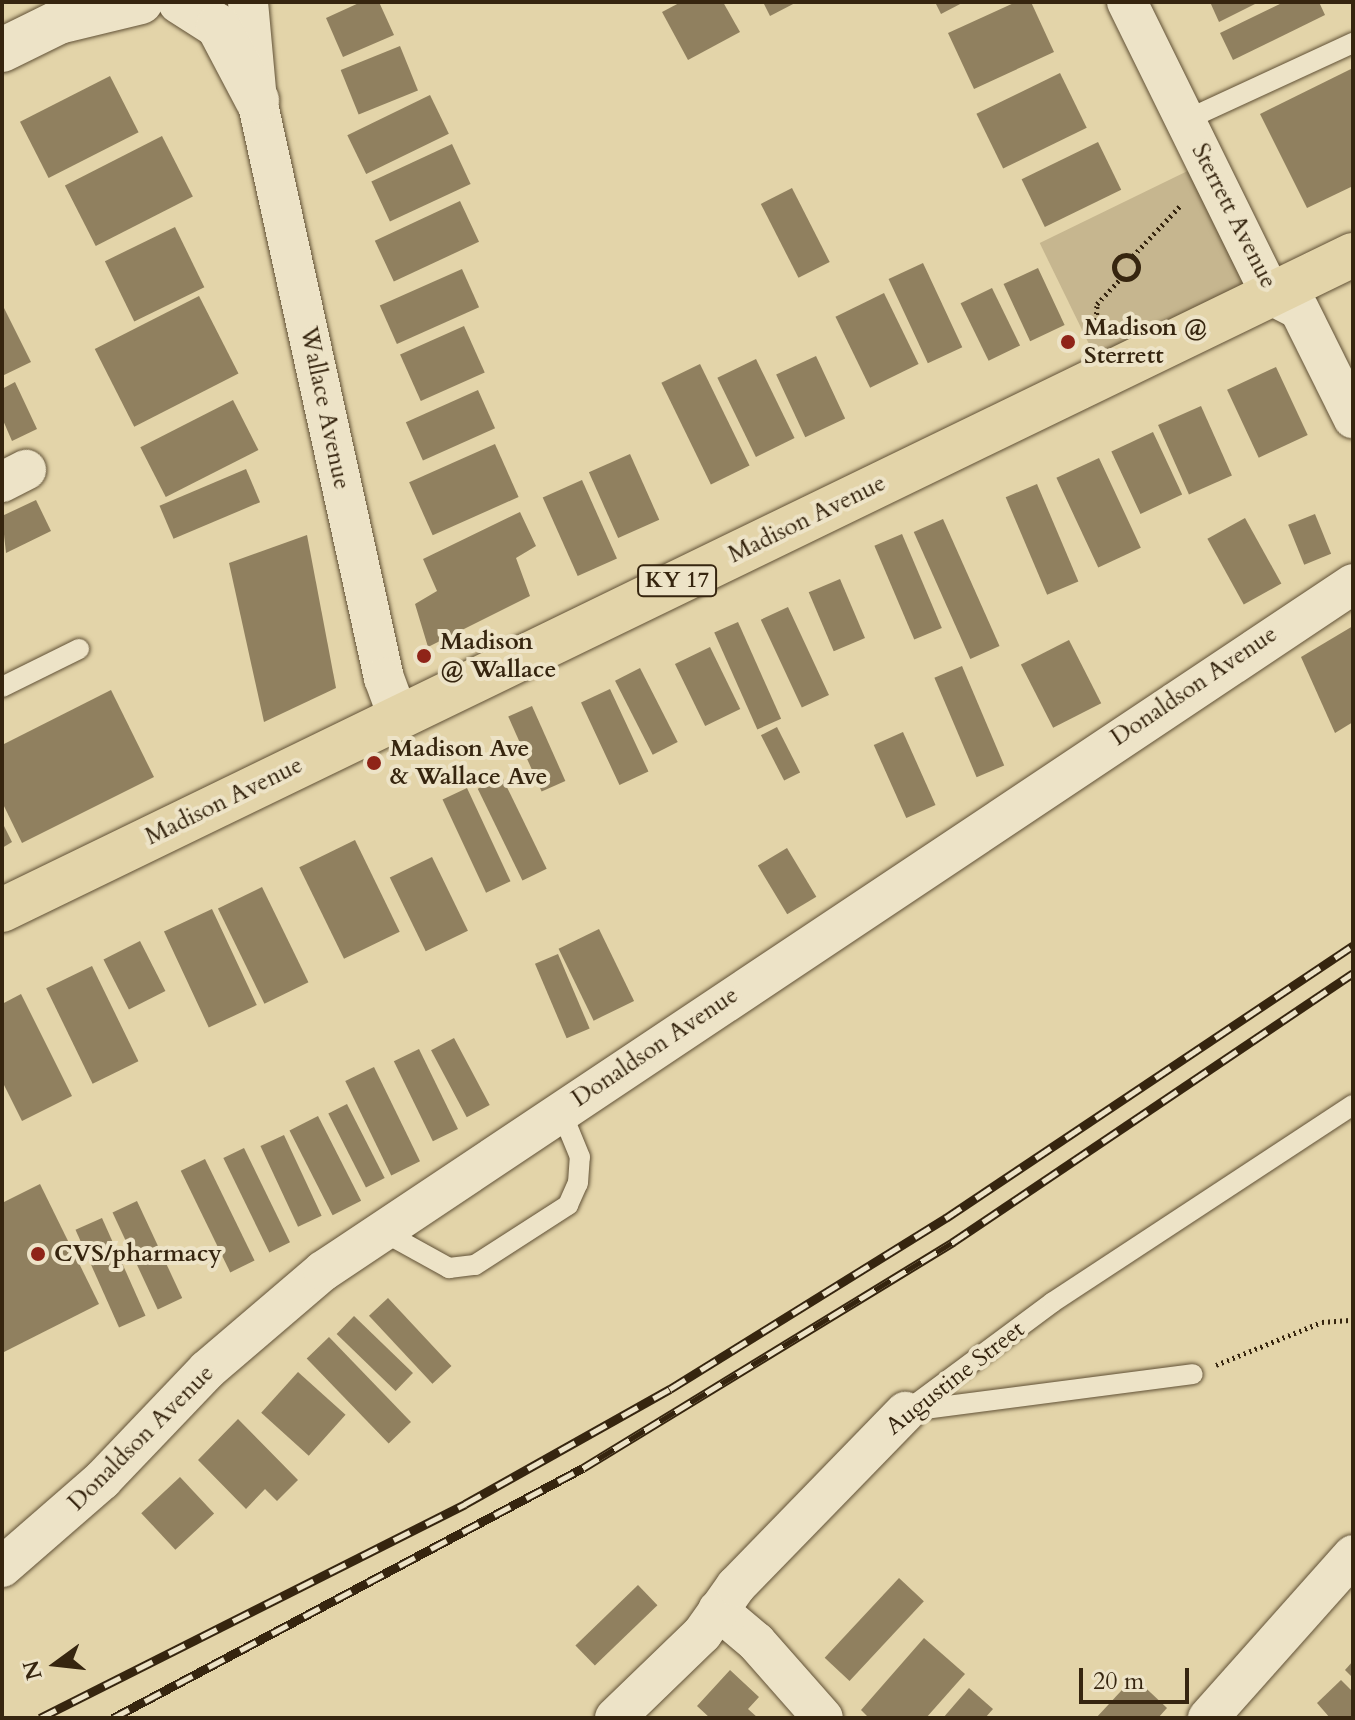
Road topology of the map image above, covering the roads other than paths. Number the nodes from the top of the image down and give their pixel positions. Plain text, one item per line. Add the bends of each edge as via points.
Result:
1 (141, 2) edge
2 (180, 2) edge
3 (248, 2) edge
4 (1127, 2) edge
5 (75, 12) edge
6 (1353, 43) edge
7 (2, 50) edge
8 (257, 100) junction
9 (1186, 120) junction
10 (1353, 255) edge
11 (1271, 295) junction
12 (1353, 418) edge
13 (1353, 584) edge
14 (79, 649) dead end
15 (2, 687) edge
16 (398, 716) junction
17 (2, 910) edge
18 (1353, 1105) edge
19 (561, 1111) junction
20 (382, 1231) junction
21 (1193, 1374) road end
22 (905, 1412) junction
23 (1353, 1555) edge
24 (2, 1567) edge
25 (718, 1610) junction
26 (615, 1718) edge
27 (823, 1718) edge
28 (1208, 1718) edge

1 - 5 street
2 - 8 street via 218,26
3 - 8 street, Wallace Avenue
4 - 9 street, Sterrett Avenue
5 - 7 street
6 - 9 lane
8 - 16 street, Wallace Avenue via 384,678
9 - 11 street, Sterrett Avenue
10 - 11 main road, Madison Avenue / KY 17
11 - 12 street, Sterrett Avenue via 1299,309
11 - 16 main road, Madison Avenue / KY 17
13 - 19 street, Donaldson Avenue
14 - 15 lane
16 - 17 main road, Madison Avenue / KY 17
18 - 22 lane, Augustine Street via 1053,1302
19 - 20 street, Donaldson Avenue
19 - 20 lane via 580,1157 578,1183 568,1205 475,1265 449,1268
20 - 24 street, Donaldson Avenue via 323,1271 207,1370 102,1480
21 - 22 lane
22 - 25 street, Augustine Street
23 - 28 street
25 - 26 street, Augustine Street via 702,1634
25 - 27 street via 756,1642

